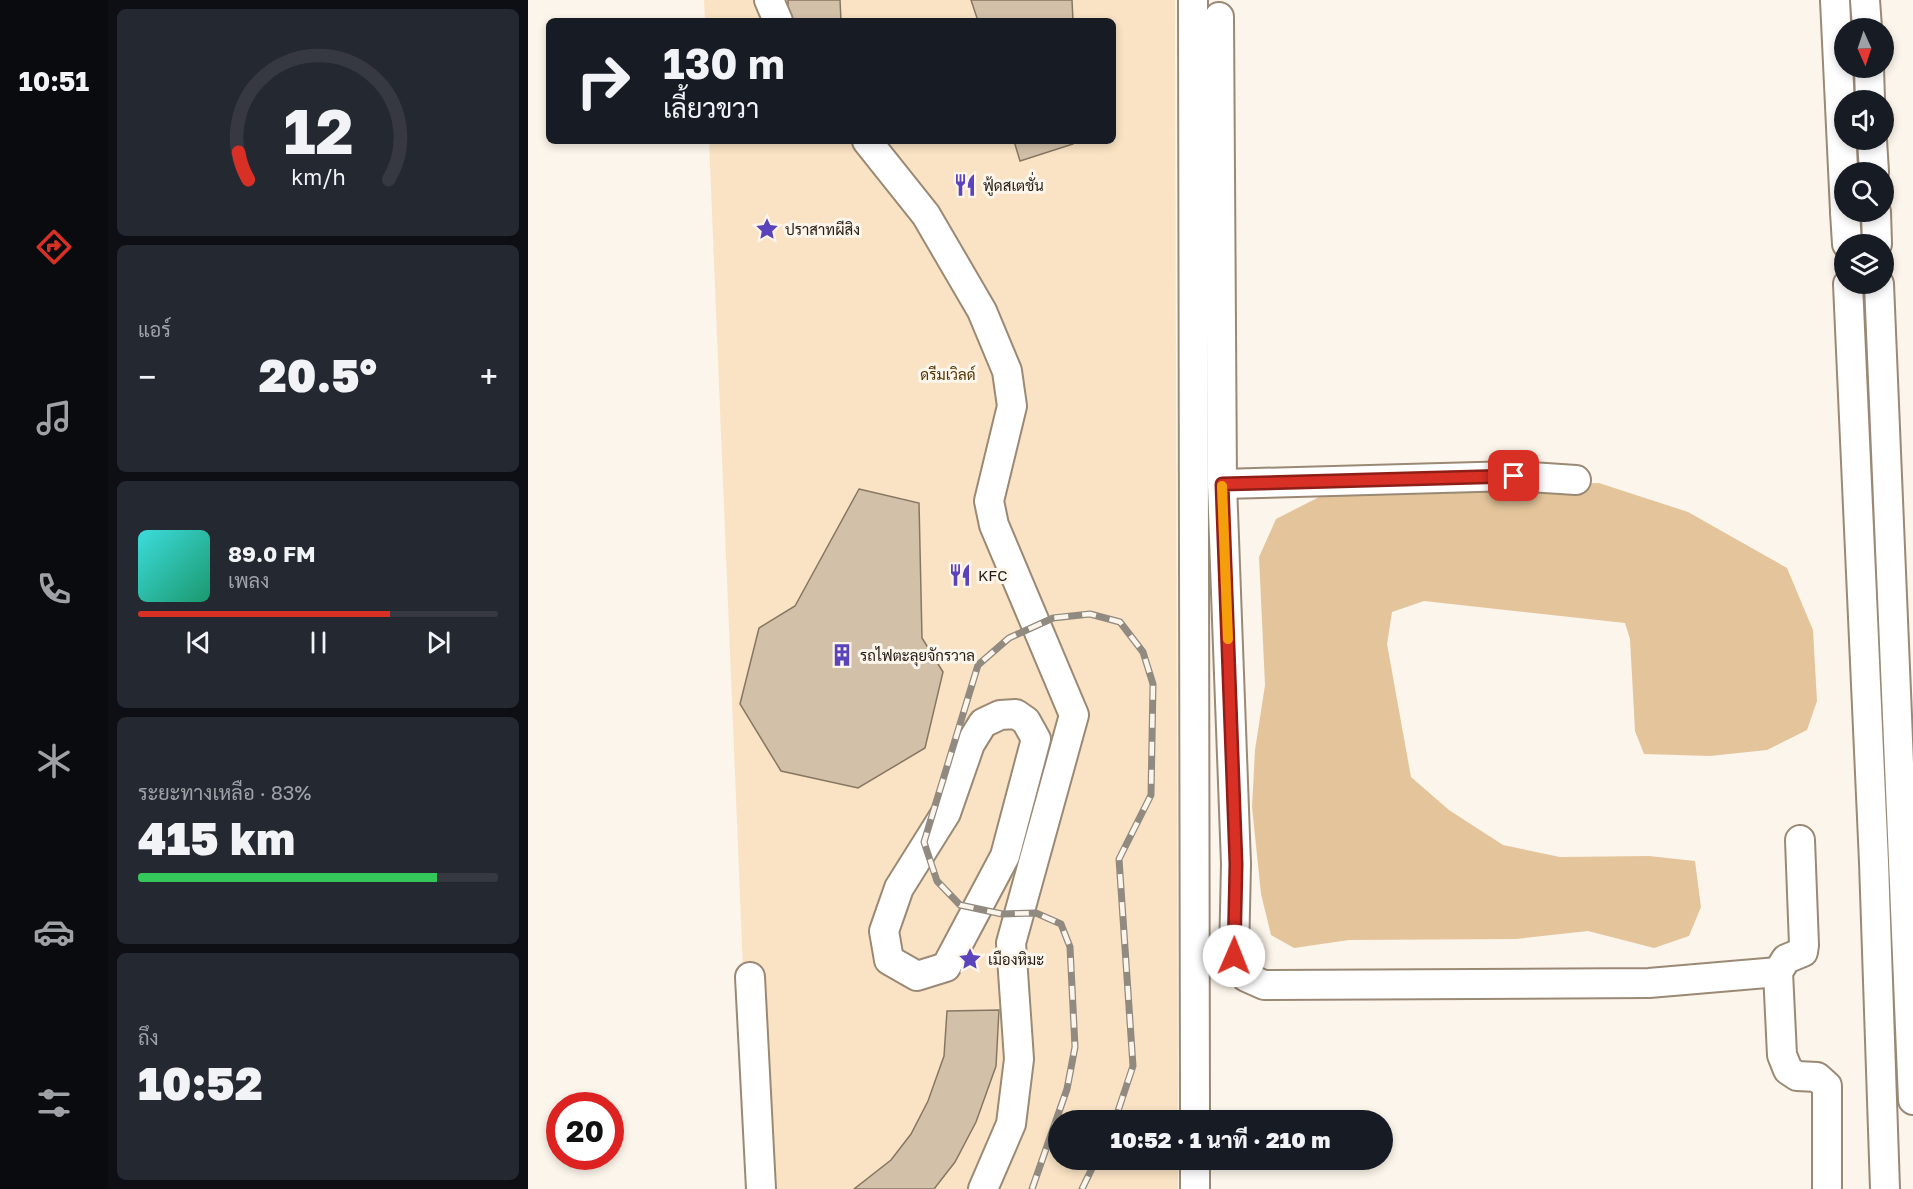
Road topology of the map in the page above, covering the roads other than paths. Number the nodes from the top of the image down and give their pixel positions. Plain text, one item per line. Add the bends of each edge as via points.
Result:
1 (769, 0) edge
2 (1193, 0) edge
3 (1835, 0) edge
4 (1865, 0) edge
5 (1219, 17) dead end
6 (777, 18) edge
7 (1866, 18) edge
8 (869, 144) edge
9 (1843, 162) edge
10 (1848, 294) edge
11 (1879, 294) edge
12 (1576, 480) dead end
13 (1222, 484) junction
14 (1888, 508) junction
15 (1859, 509) junction
16 (970, 744) joint
17 (1800, 840) dead end
18 (1888, 861) junction
19 (1778, 972) junction
20 (750, 977) dead end
21 (1913, 1101) edge
22 (1195, 1110) edge
23 (1195, 1170) edge
24 (761, 1189) edge
25 (983, 1189) edge
26 (1195, 1189) edge
27 (1827, 1189) edge
28 (1885, 1189) edge

1 - 6 street
2 - 22 street
3 - 9 street
4 - 7 street
5 - 13 street
8 - 25 street via 926,215 982,311 1007,371 1012,406 988,501 994,525 1074,715 1011,943 1019,1059 1011,1124
10 - 15 street
11 - 14 street
12 - 13 street via 1514,476
13 - 19 street via 1236,864 1234,956 1246,977 1264,985 1637,983
14 - 15 street
14 - 18 street
15 - 18 street
16 - 16 street via 946,813 899,888 884,931 889,960 917,976 946,967 1005,856 1036,739 1026,721 1016,714 1000,715 983,723
17 - 19 street via 1803,952 1786,959
18 - 21 street
18 - 28 street
19 - 27 street via 1782,1055 1788,1070 1797,1076 1817,1077 1827,1086
20 - 24 street
23 - 26 street

